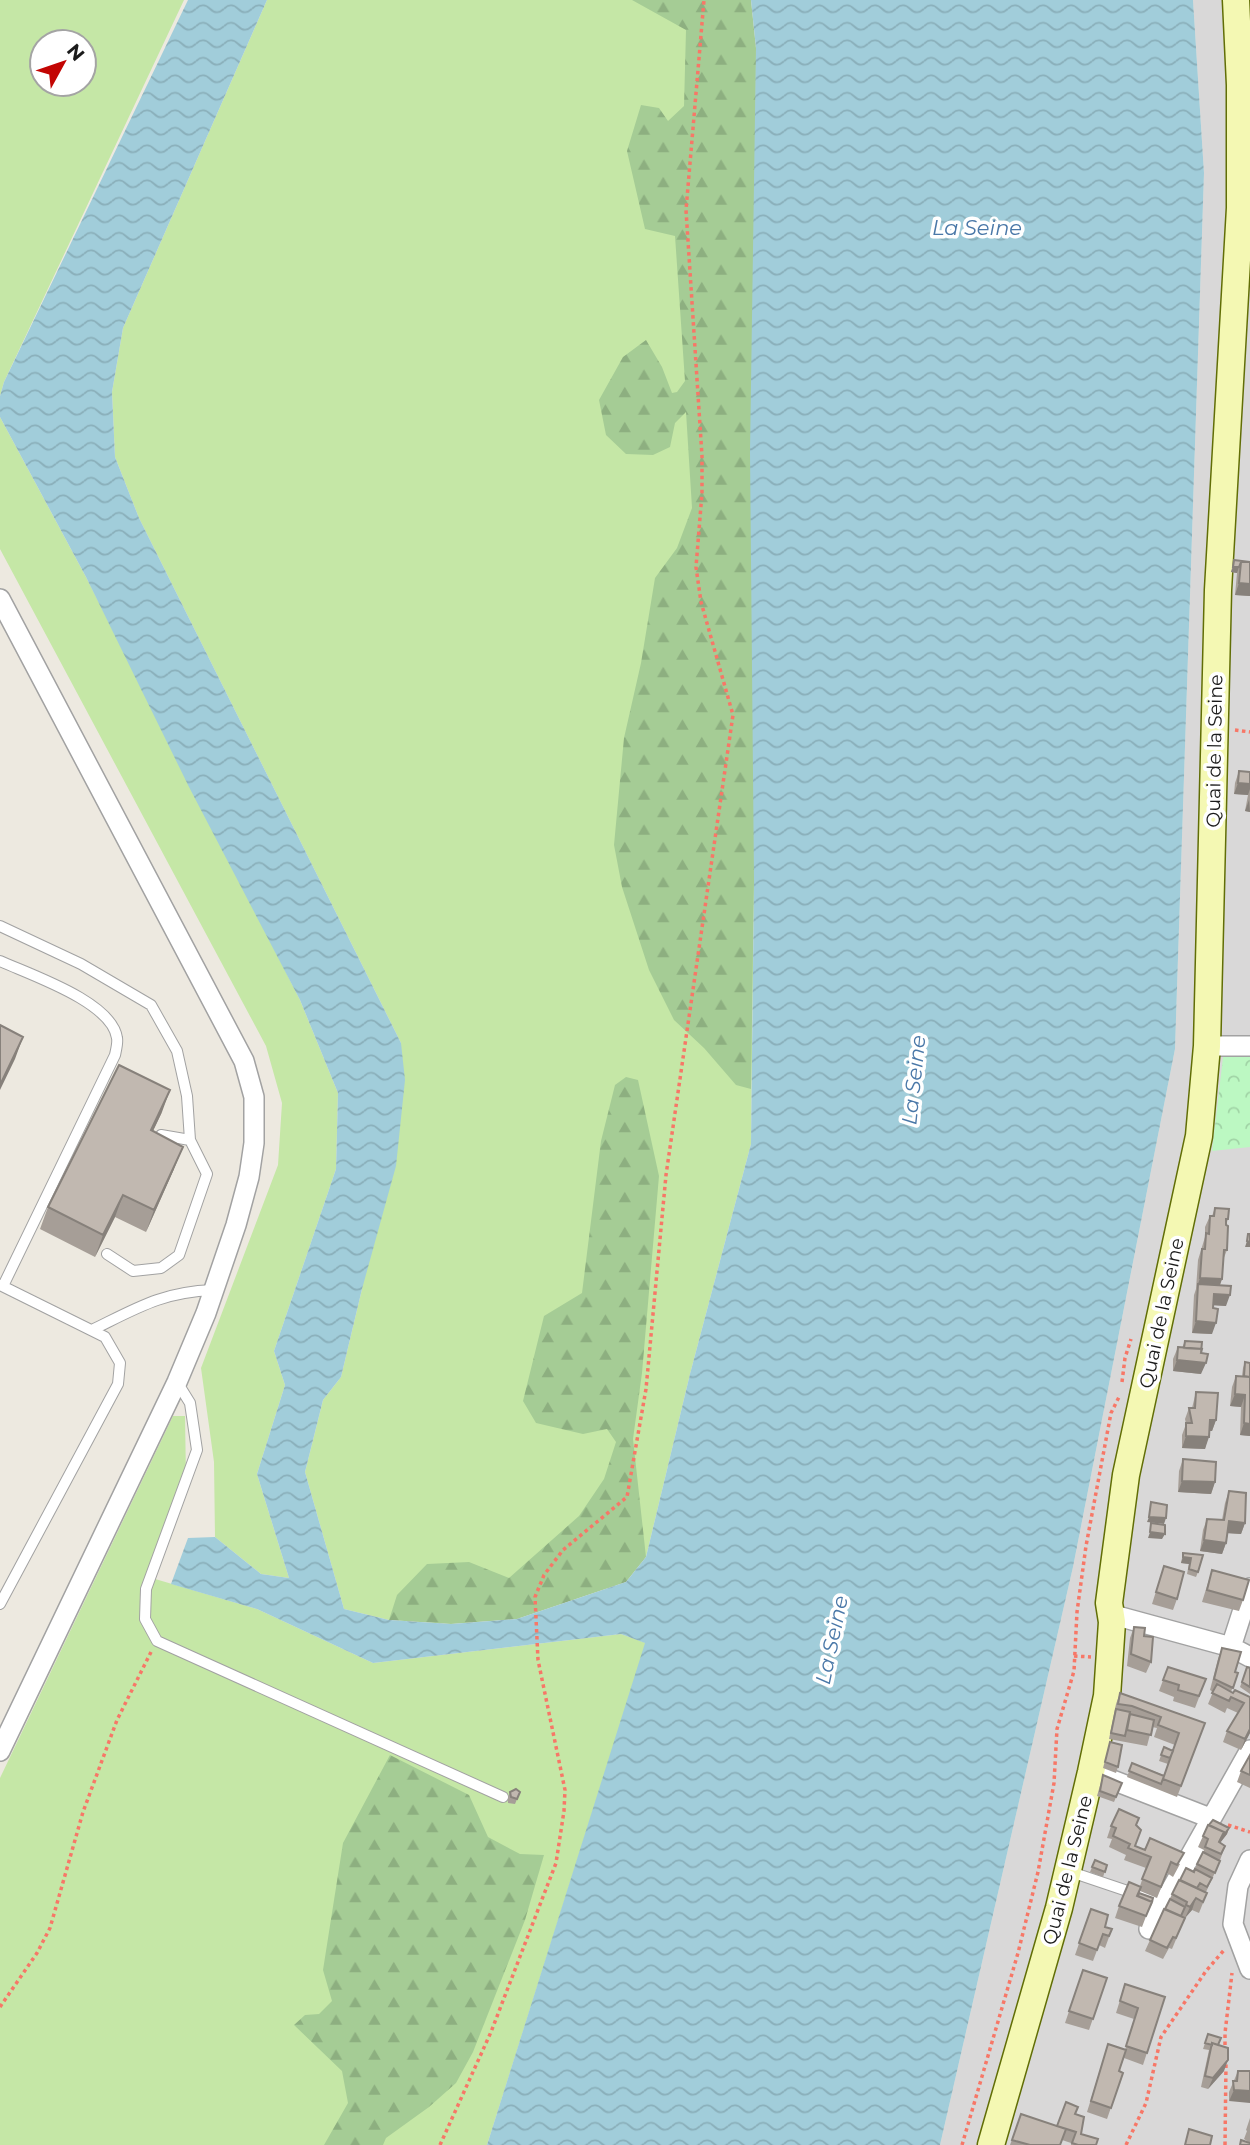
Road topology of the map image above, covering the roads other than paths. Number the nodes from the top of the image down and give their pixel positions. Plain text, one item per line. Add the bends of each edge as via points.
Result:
1 (1236, 0) edge
2 (0, 599) edge
3 (0, 926) edge
4 (0, 961) edge
5 (1207, 1045) junction
6 (1250, 1046) edge
7 (161, 1135) edge
8 (190, 1140) junction
9 (107, 1254) dead end
10 (1, 1285) edge
11 (214, 1290) junction
12 (92, 1330) junction
13 (177, 1382) junction
14 (1250, 1588) edge
15 (0, 1604) edge
16 (1110, 1614) junction
17 (1231, 1647) junction
18 (1250, 1657) edge
19 (1250, 1750) edge
20 (0, 1751) edge
21 (1091, 1772) junction
22 (503, 1797) dead end
23 (1210, 1818) junction
24 (1250, 1860) edge
25 (1067, 1870) junction
26 (1163, 1903) junction
27 (1149, 1929) dead end
28 (1250, 1969) edge
29 (991, 2145) edge

1 - 5 street, Quai de la Seine via 1240,208 1217,590
2 - 11 street via 244,1061 254,1097 254,1143 249,1177
3 - 8 lane via 151,1005 177,1051
4 - 10 lane via 93,1004 108,1018 117,1038 115,1055
5 - 6 street
5 - 16 street, Quai de la Seine via 1199,1136 1126,1475
7 - 8 lane
8 - 9 lane via 207,1174 179,1255 161,1268 133,1271
10 - 12 lane
11 - 12 lane via 155,1299
11 - 13 street
12 - 15 lane via 105,1337 120,1363 118,1384
13 - 20 street
13 - 22 lane via 190,1404 197,1450 146,1589 145,1619 157,1641
14 - 17 street
16 - 17 street
16 - 21 street, Quai de la Seine via 1107,1696
17 - 18 street
19 - 23 street
21 - 23 street
21 - 25 street, Quai de la Seine
23 - 26 street
24 - 28 street via 1238,1886 1233,1924
25 - 26 lane
25 - 29 street, Quai de la Seine
26 - 27 street

